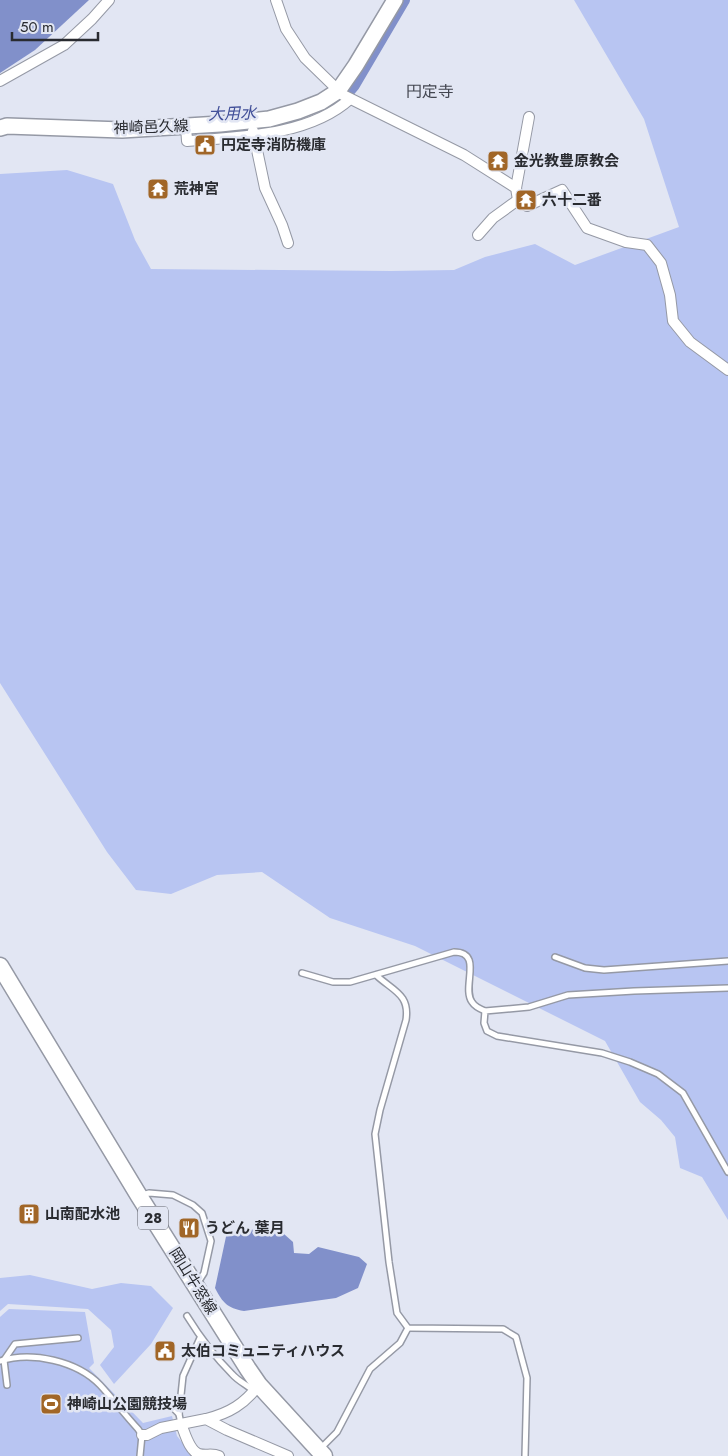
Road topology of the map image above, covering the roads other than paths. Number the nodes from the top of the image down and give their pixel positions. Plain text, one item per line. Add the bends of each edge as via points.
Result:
1 (109, 0) edge
2 (276, 0) edge
3 (396, 0) edge
4 (0, 81) edge
5 (344, 95) junction
6 (529, 117) dead end
7 (0, 128) edge
8 (253, 129) junction
9 (516, 188) junction
10 (518, 200) junction
11 (478, 235) dead end
12 (288, 242) dead end
13 (728, 370) edge
14 (555, 957) dead end
15 (728, 961) edge
16 (0, 966) edge
17 (302, 973) dead end
18 (376, 975) junction
19 (728, 988) edge
20 (485, 1010) junction
21 (728, 1172) edge
22 (139, 1196) junction
23 (196, 1286) junction
24 (187, 1316) dead end
25 (408, 1328) junction
26 (78, 1338) dead end
27 (200, 1338) junction
28 (2, 1361) edge
29 (6, 1385) dead end
30 (257, 1388) junction
31 (172, 1407) dead end
32 (180, 1419) junction
33 (206, 1419) junction
34 (142, 1435) junction
35 (322, 1453) edge
36 (140, 1456) edge
37 (219, 1456) edge
38 (288, 1456) edge
39 (525, 1456) edge

1 - 4 street via 64,45
2 - 5 street via 286,29 305,58
3 - 5 main road, 神崎邑久線 via 356,65
5 - 8 main road, 神崎邑久線 via 270,119
5 - 9 street via 464,155
6 - 9 street
7 - 8 main road, 神崎邑久線
8 - 12 street via 265,188
9 - 10 street
10 - 11 street via 493,218
10 - 13 street via 527,206 562,190 587,228 626,242 647,245 661,264 673,321 690,342
14 - 15 lane via 585,968 604,970
16 - 22 main road, 岡山牛窓線 / 28
17 - 18 lane via 333,982 350,982
18 - 20 lane via 461,952 470,963 472,1002
18 - 25 lane via 398,992 408,1010 375,1134 397,1314
19 - 20 lane via 568,995 529,1008
20 - 21 lane via 487,1031 497,1036 602,1053 658,1074 684,1093
22 - 23 main road, 岡山牛窓線 / 28
22 - 23 lane via 149,1193 172,1195 202,1213 211,1241 204,1273
23 - 30 main road, 岡山牛窓線 / 28
24 - 27 lane
25 - 35 lane via 400,1342 370,1370
25 - 39 lane via 504,1329 516,1337 527,1378
26 - 28 lane via 15,1344
27 - 30 lane via 234,1376
27 - 32 lane via 182,1376
28 - 29 lane
28 - 34 lane via 29,1357 64,1363 85,1374 99,1384
30 - 33 street via 248,1399 224,1414
30 - 35 main road, 岡山牛窓線 / 28
31 - 32 lane
32 - 33 street
32 - 34 street
32 - 37 street via 192,1450
33 - 38 street
34 - 36 lane

